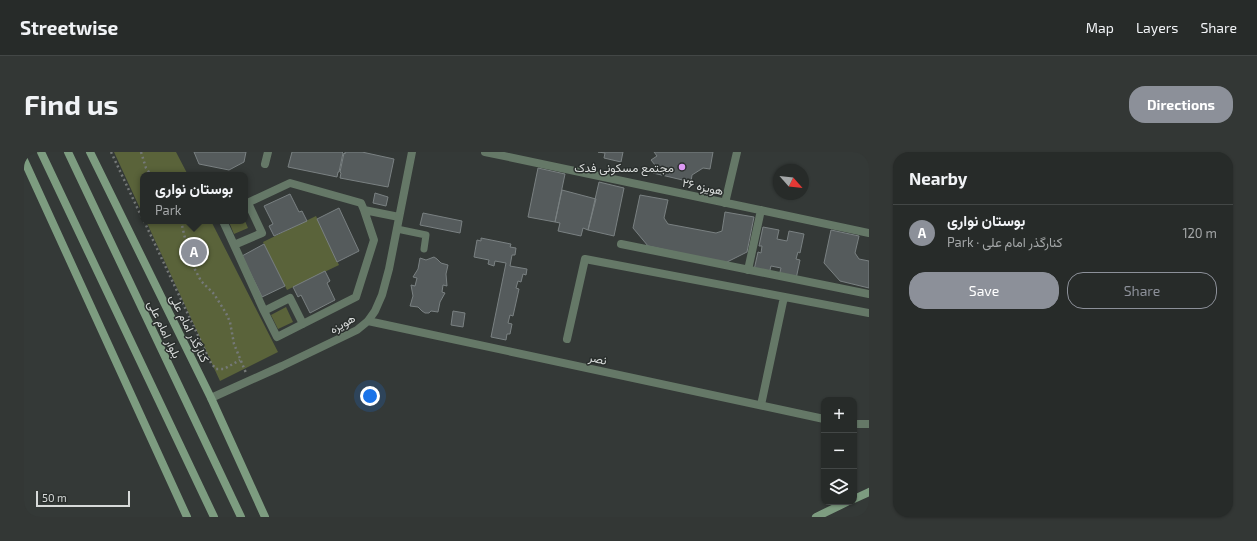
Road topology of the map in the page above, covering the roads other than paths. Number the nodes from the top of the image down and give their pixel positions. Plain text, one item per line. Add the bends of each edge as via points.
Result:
1 (41, 152) edge
2 (68, 152) edge
3 (90, 152) edge
4 (268, 152) edge
5 (412, 152) edge
6 (485, 152) edge
7 (737, 152) edge
8 (522, 156) edge
9 (24, 160) edge
10 (265, 164) dead end
11 (248, 203) edge
12 (725, 203) junction
13 (248, 208) edge
14 (364, 210) junction
15 (760, 210) junction
16 (399, 217) junction
17 (224, 224) edge
18 (397, 229) junction
19 (869, 233) edge
20 (621, 244) dead end
21 (234, 245) junction
22 (424, 249) dead end
23 (748, 270) junction
24 (869, 294) edge
25 (784, 297) junction
26 (264, 311) junction
27 (869, 313) edge
28 (368, 321) junction
29 (304, 324) junction
30 (567, 339) dead end
31 (211, 398) junction
32 (761, 405) junction
33 (821, 418) edge
34 (857, 424) edge
35 (869, 424) edge
36 (869, 492) edge
37 (857, 498) edge
38 (841, 505) edge
39 (187, 517) edge
40 (214, 517) edge
41 (241, 517) edge
42 (265, 517) edge
43 (816, 517) edge

1 - 40 main road
2 - 41 main road, بلوار امام علی
3 - 31 main road, کنارگذر امام علی
4 - 10 street
5 - 16 street, هویزه
6 - 8 street, هویزه ۲۶
7 - 12 street
8 - 12 street, هویزه ۲۶
9 - 39 main road
11 - 14 street via 290,183 361,203
12 - 15 street, هویزه ۲۶
13 - 21 street via 262,233
14 - 16 street
14 - 29 street via 374,240 356,297
15 - 19 street, هویزه ۲۶
15 - 23 street
16 - 18 street, هویزه
17 - 21 street
18 - 22 lane via 426,235
18 - 28 street, هویزه via 382,295
20 - 23 street
21 - 26 street
23 - 24 street
25 - 27 street
25 - 30 street via 585,259
25 - 32 street
26 - 29 street via 290,298
26 - 29 street via 277,337
28 - 31 street, هویزه via 357,330
28 - 32 street, نصر
31 - 42 main road, کنارگذر امام علی
32 - 33 street, نصر
34 - 35 street
36 - 37 main road
38 - 43 main road

